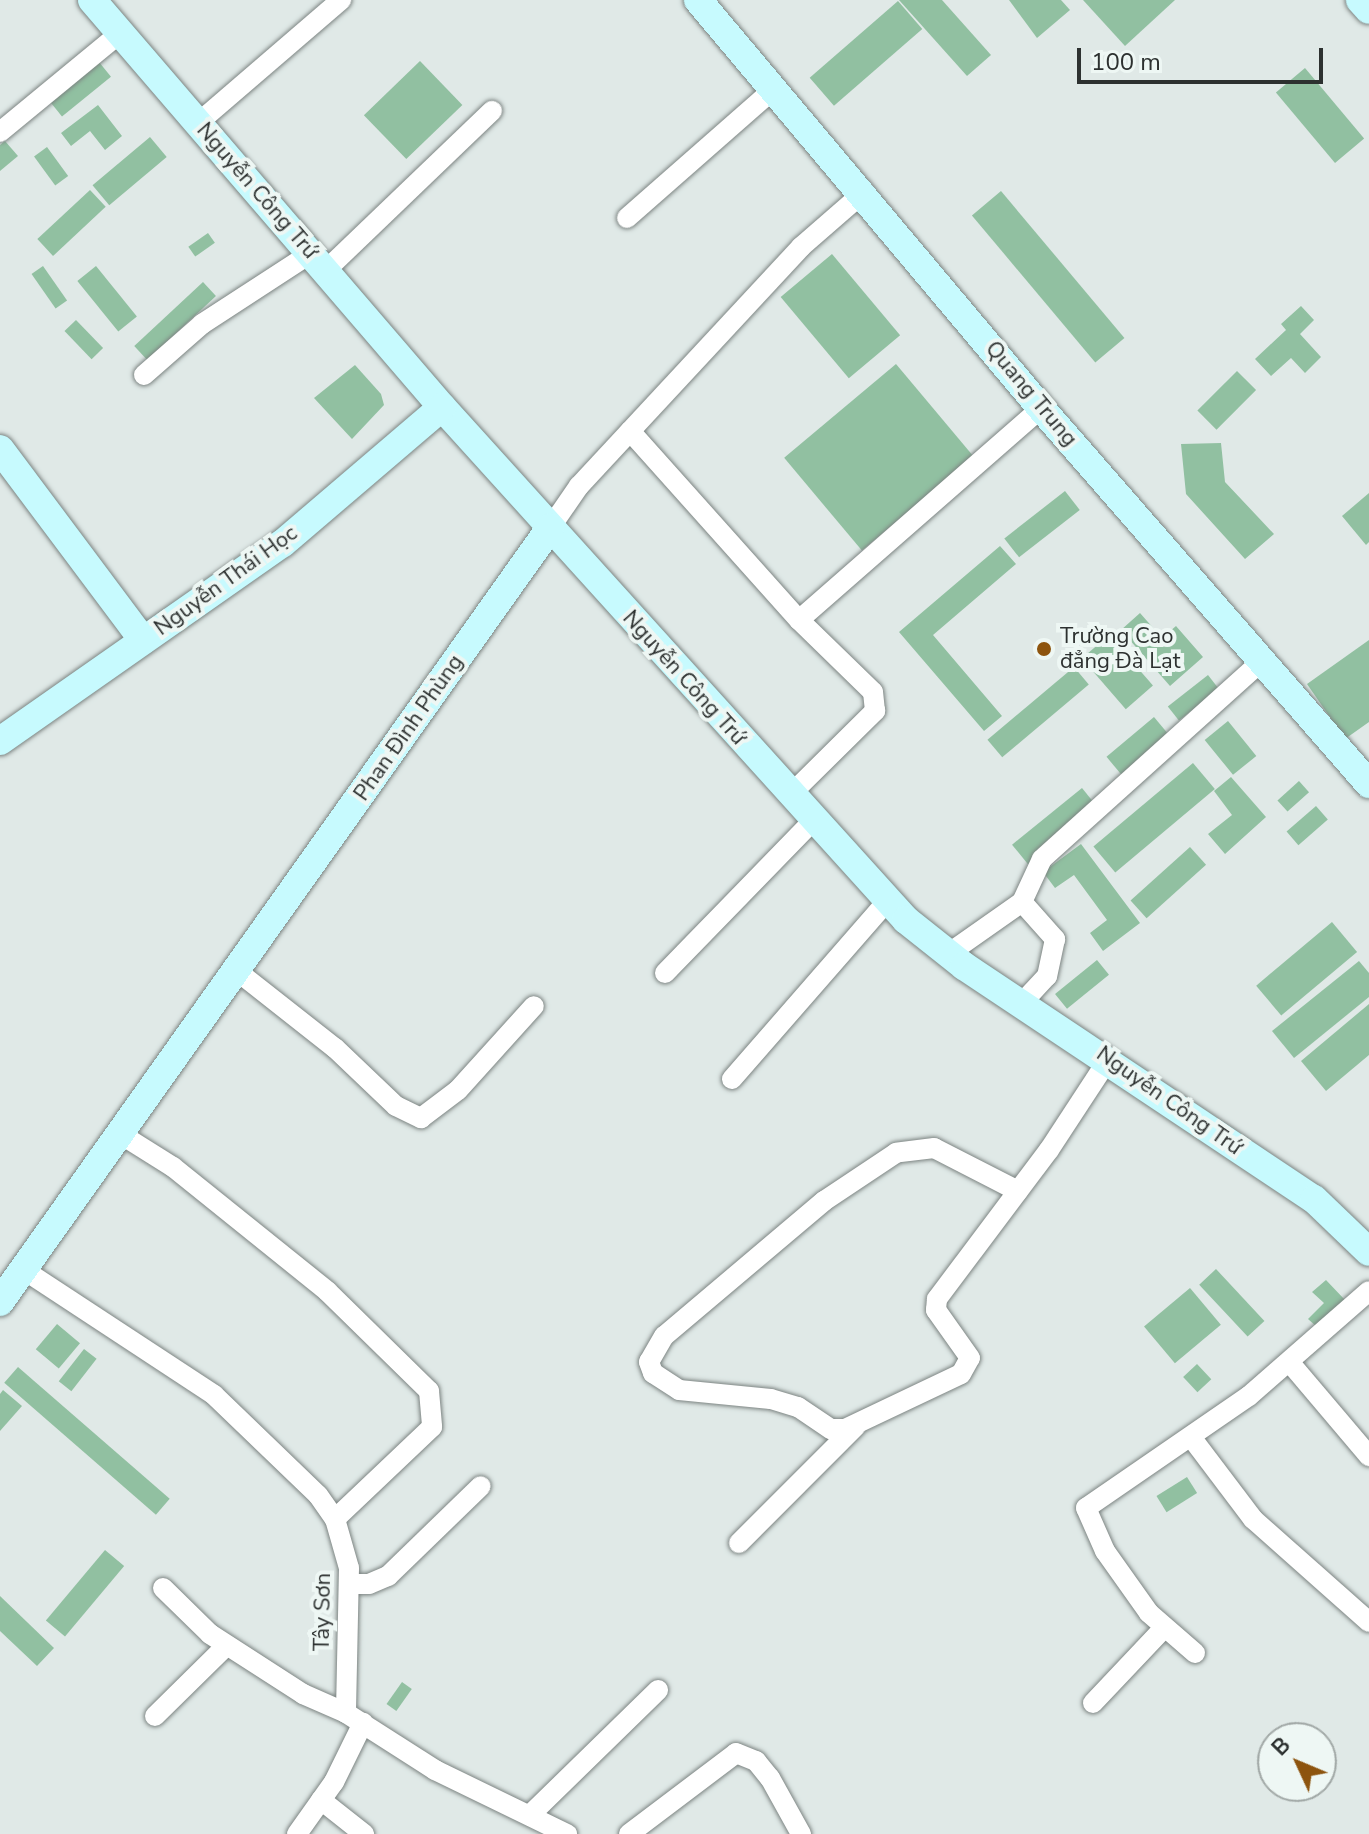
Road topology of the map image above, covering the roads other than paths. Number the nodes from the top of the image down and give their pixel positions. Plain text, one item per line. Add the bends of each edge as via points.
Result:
1 (92, 0) edge
2 (341, 0) edge
3 (698, 0) edge
4 (1360, 0) edge
5 (1369, 10) edge
6 (120, 33) junction
7 (774, 89) junction
8 (492, 111) dead end
9 (198, 123) junction
10 (0, 132) edge
11 (864, 192) junction
12 (627, 218) dead end
13 (319, 262) junction
14 (144, 375) dead end
15 (442, 407) junction
16 (1041, 408) junction
17 (630, 431) junction
18 (0, 449) edge
19 (550, 528) junction
20 (799, 620) junction
21 (143, 640) junction
22 (1261, 662) junction
23 (0, 741) edge
24 (1369, 784) edge
25 (790, 795) junction
26 (814, 820) junction
27 (888, 900) junction
28 (1022, 902) junction
29 (948, 954) junction
30 (237, 971) junction
31 (665, 973) dead end
32 (1022, 1003) junction
33 (534, 1006) dead end
34 (1108, 1060) junction
35 (732, 1079) dead end
36 (122, 1135) junction
37 (1018, 1191) junction
38 (1365, 1240) edge
39 (24, 1270) junction
40 (1369, 1291) edge
41 (0, 1302) edge
42 (1291, 1364) junction
43 (856, 1426) junction
44 (1191, 1437) junction
45 (1369, 1456) edge
46 (481, 1486) dead end
47 (335, 1519) junction
48 (739, 1543) dead end
49 (350, 1584) junction
50 (163, 1588) dead end
51 (1369, 1622) edge
52 (1163, 1629) junction
53 (226, 1646) junction
54 (1195, 1653) dead end
55 (658, 1690) dead end
56 (1093, 1703) dead end
57 (155, 1716) dead end
58 (354, 1718) junction
59 (321, 1800) junction
60 (530, 1815) junction
61 (297, 1834) edge
62 (364, 1834) edge
63 (567, 1834) edge
64 (629, 1834) edge
65 (801, 1834) edge

1 - 6 street, Nguyễn Công Trứ
2 - 9 street
3 - 7 street, Quang Trung
4 - 5 street
6 - 9 street, Nguyễn Công Trứ
6 - 10 street
7 - 11 street, Quang Trung
7 - 12 street
8 - 13 street
9 - 13 street, Nguyễn Công Trứ
11 - 16 street, Quang Trung
11 - 17 street, Phan Đình Phùng via 801,247
13 - 14 street via 202,324
13 - 15 street, Nguyễn Công Trứ
15 - 19 street, Nguyễn Công Trứ
15 - 21 street, Nguyễn Thái Học via 283,543
16 - 20 street
16 - 22 street, Quang Trung
17 - 19 street, Phan Đình Phùng via 579,486
17 - 20 street
18 - 21 street
19 - 25 street, Nguyễn Công Trứ
19 - 30 street, Phan Đình Phùng
20 - 25 street via 873,692 875,711
21 - 23 street, Nguyễn Thái Học
22 - 24 street, Quang Trung
22 - 28 street via 1042,859
25 - 26 street, Nguyễn Công Trứ
26 - 27 street, Nguyễn Công Trứ
26 - 31 street
27 - 29 street, Nguyễn Công Trứ
27 - 35 street
28 - 29 street
28 - 32 street via 1055,939 1047,976
29 - 32 street, Nguyễn Công Trứ
30 - 33 street via 335,1048 396,1106 421,1118 458,1090
30 - 36 street, Phan Đình Phùng
32 - 34 street, Nguyễn Công Trứ
34 - 37 street
34 - 38 street, Nguyễn Công Trứ via 1314,1199
36 - 39 street, Phan Đình Phùng
36 - 47 street via 173,1167 327,1291 429,1391 432,1427
37 - 43 street via 937,1299 936,1310 970,1358 966,1370
37 - 43 street via 934,1148 896,1153 824,1201 664,1336 649,1362 653,1373 679,1390 771,1399 798,1407 831,1429
39 - 41 street, Phan Đình Phùng
39 - 47 street, Tây Sơn via 214,1395 302,1475
40 - 42 street
42 - 44 street
42 - 45 street
43 - 48 street
44 - 51 street via 1253,1519
44 - 52 street via 1085,1511 1105,1551
46 - 49 street via 388,1576
47 - 49 street, Tây Sơn
49 - 58 street, Tây Sơn
50 - 53 street
52 - 54 street
52 - 56 street
53 - 57 street
53 - 58 street via 303,1694
55 - 60 street
58 - 59 street
58 - 60 street via 435,1770
59 - 61 street
59 - 62 street
60 - 63 street
64 - 65 street via 736,1753 756,1761 770,1778

